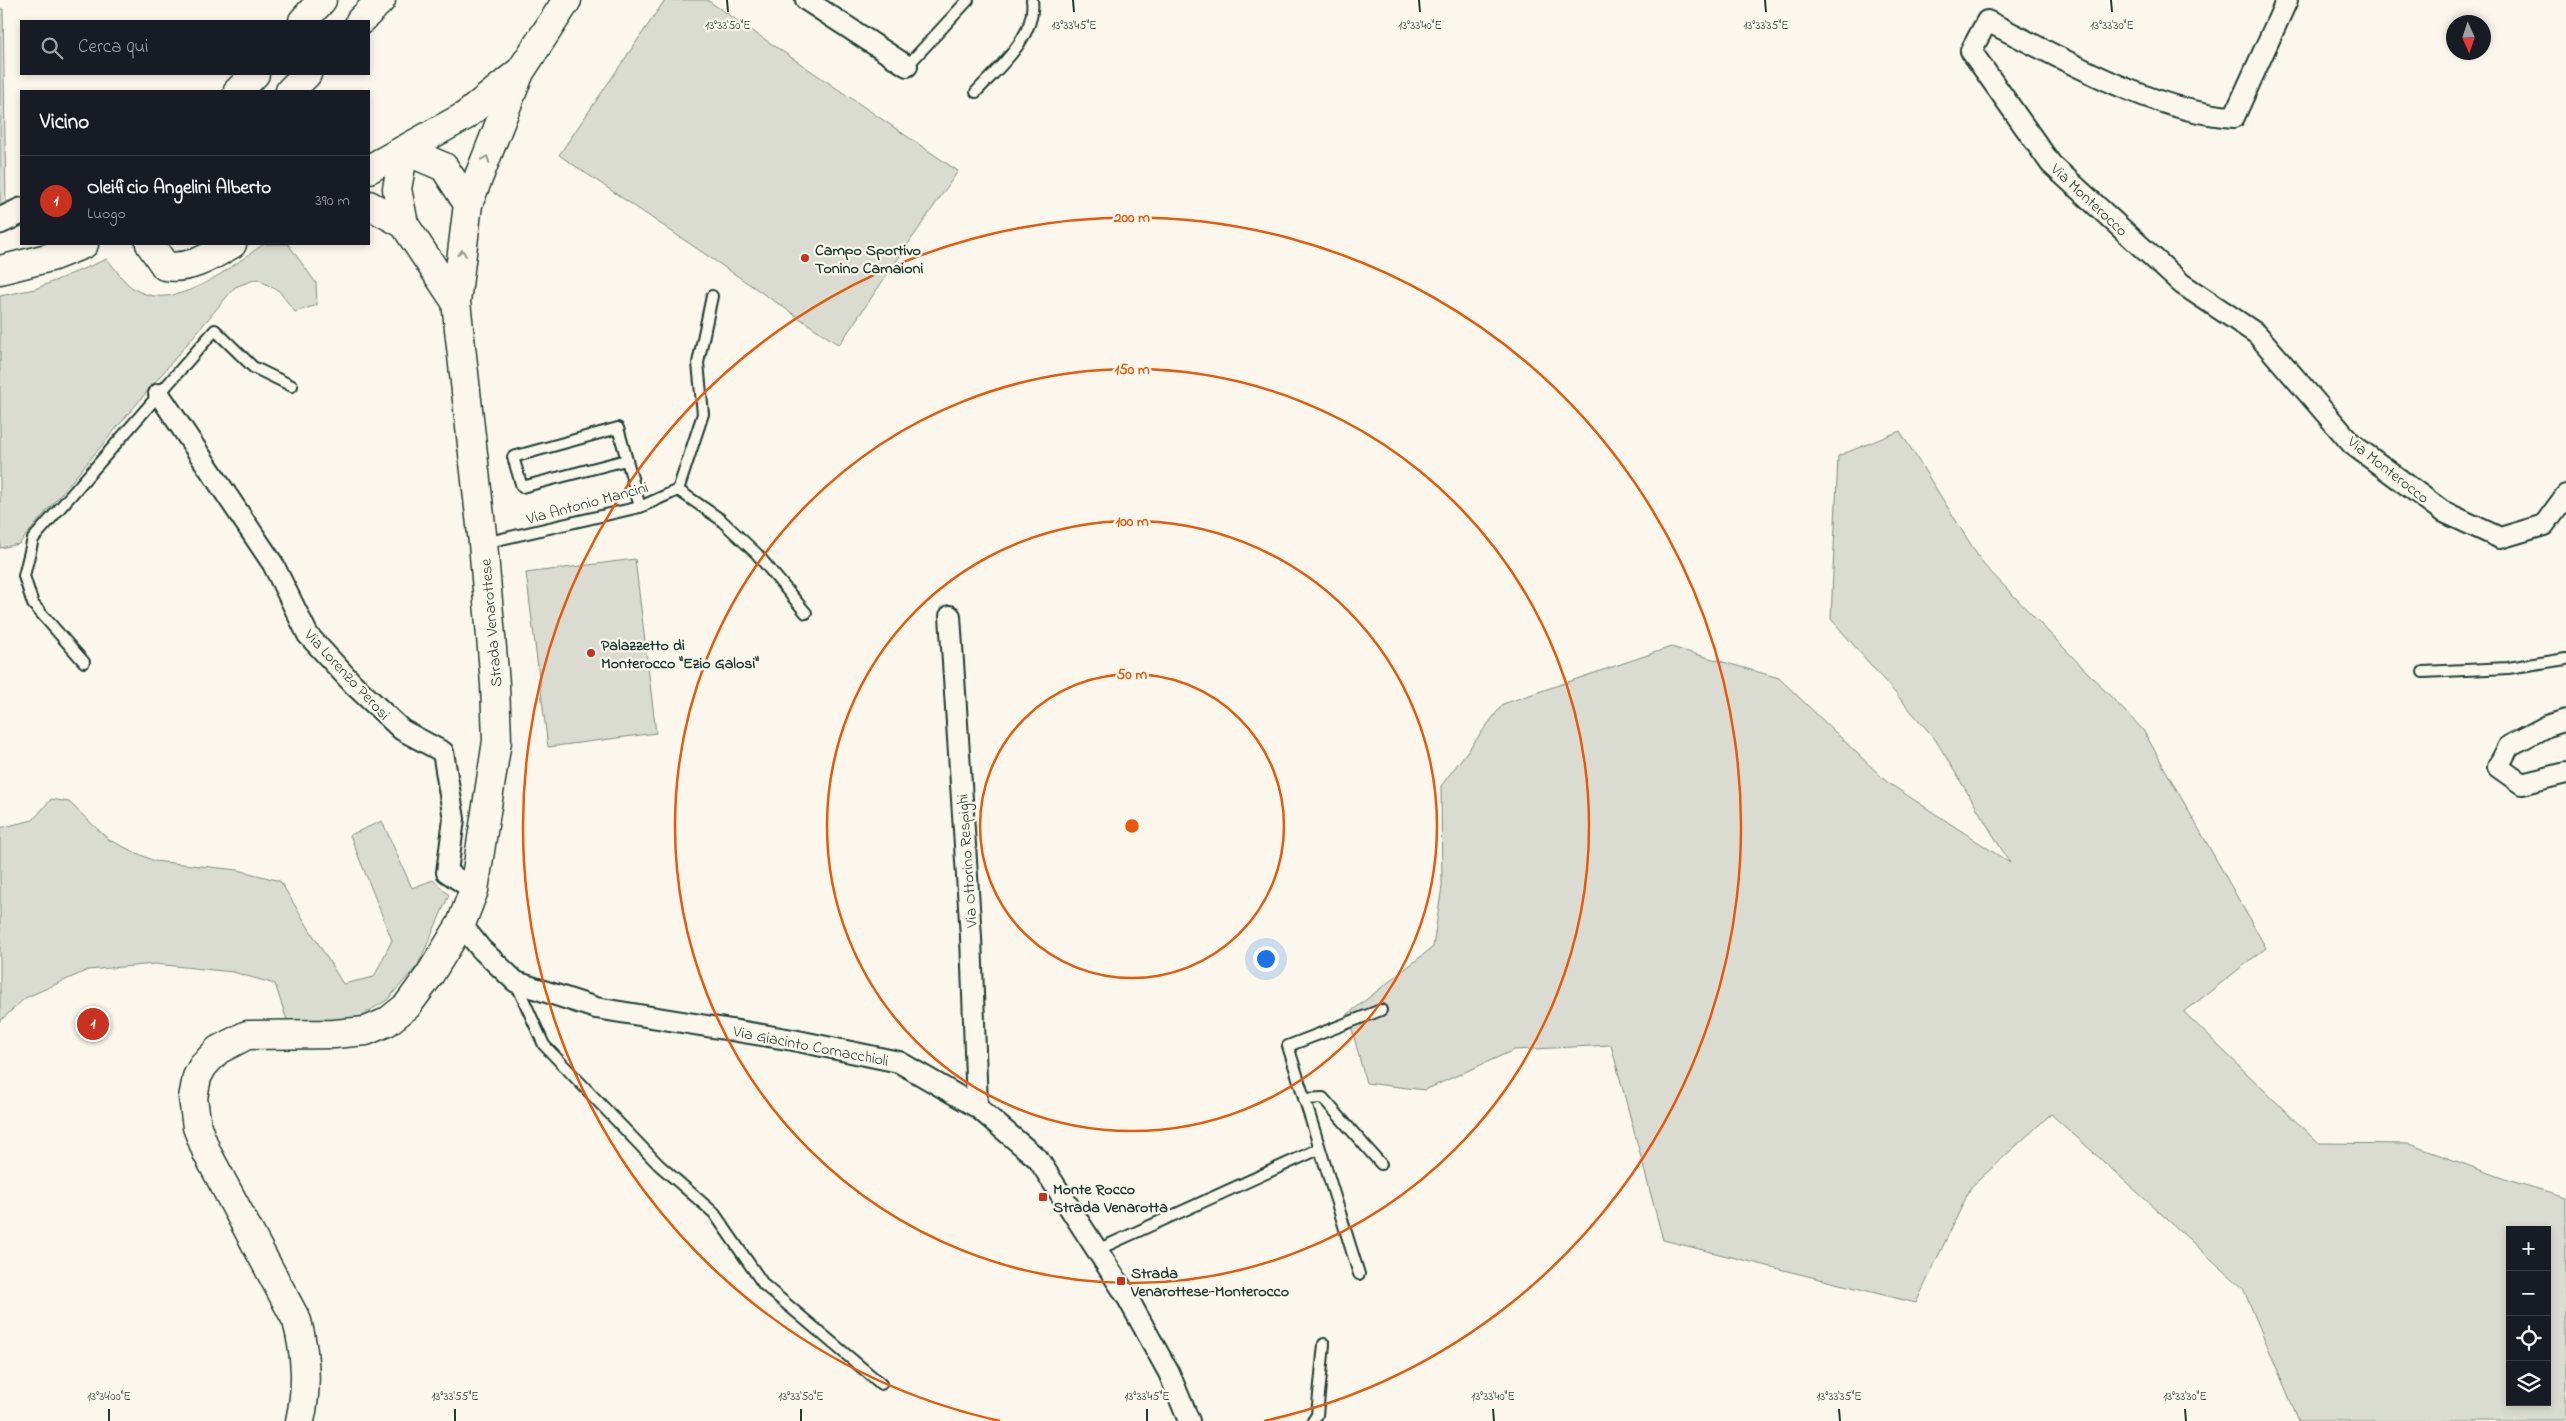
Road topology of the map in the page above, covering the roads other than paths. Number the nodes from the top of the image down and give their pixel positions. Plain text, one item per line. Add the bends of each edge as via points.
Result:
1 (322, 0) edge
2 (381, 0) edge
3 (567, 0) edge
4 (806, 0) edge
5 (968, 0) edge
6 (1032, 0) edge
7 (2287, 0) edge
8 (304, 20) edge
9 (361, 20) edge
10 (907, 66) joint
11 (520, 72) junction
12 (254, 75) edge
13 (306, 75) edge
14 (239, 90) edge
15 (291, 90) edge
16 (976, 92) dead end
17 (404, 150) junction
18 (370, 168) edge
19 (468, 204) junction
20 (370, 207) edge
21 (20, 211) edge
22 (0, 221) edge
23 (404, 224) junction
24 (81, 245) edge
25 (230, 245) edge
26 (154, 251) edge
27 (0, 270) edge
28 (712, 296) dead end
29 (456, 302) junction
30 (292, 386) dead end
31 (159, 394) junction
32 (626, 460) junction
33 (678, 490) junction
34 (2566, 495) edge
35 (640, 507) junction
36 (483, 543) junction
37 (806, 613) dead end
38 (950, 616) dead end
39 (2566, 659) edge
40 (84, 662) dead end
41 (2423, 672) dead end
42 (2566, 720) edge
43 (2566, 773) edge
44 (474, 890) junction
45 (456, 931) junction
46 (516, 982) junction
47 (1381, 1010) dead end
48 (1304, 1099) junction
49 (976, 1107) junction
50 (1319, 1148) junction
51 (1381, 1164) dead end
52 (1097, 1250) junction
53 (1359, 1274) dead end
54 (1324, 1344) dead end
55 (881, 1384) dead end
56 (300, 1421) edge
57 (1189, 1421) edge
58 (1313, 1421) edge

1 - 8 main road
2 - 9 main road
3 - 11 main road, Strada Venarottese
4 - 10 street
5 - 10 lane
6 - 16 lane via 1032,14 1014,51
7 - 34 street, Via Monterocco via 2234,117 2207,116 2118,85 1987,21 1971,51 2052,164 2182,284 2257,334 2352,444 2442,511 2500,538 2544,525
11 - 17 main road, Strada Venarottese via 465,116
19 -> 11 main road, Strada Venarottese
12 - 14 main road
13 - 15 main road
17 - 18 main road, Strada Venarottese
17 - 19 main road via 444,167
17 - 23 main road, Strada Venarottese via 397,189
29 -> 19 main road, Strada Venarottese
20 - 23 main road, Strada Venarottese
21 - 22 street
23 - 29 main road, Strada Venarottese
24 - 27 main road via 51,257
25 - 26 main road via 188,267 166,266
28 - 33 lane via 698,363 704,414
29 - 36 main road, Strada Venarottese
30 - 31 lane via 253,367 215,330
31 - 40 lane via 33,539 24,576 33,604
31 - 44 street, Via Lorenzo Perosi via 272,564 308,635 402,730 443,752 454,819 447,872
32 - 32 lane via 618,428 513,457 522,487
32 - 35 lane
33 - 35 lane, Via Antonio Mancini
33 - 37 lane via 720,519 757,554
35 - 36 lane, Via Antonio Mancini
36 - 44 main road, Strada Venarottese via 497,741
38 - 49 street, Via Ottorino Respighi via 971,937
39 - 41 lane via 2508,668
42 - 43 street via 2509,746 2498,767 2522,784
44 - 45 main road, Strada Venarottese
45 - 46 street, Via Giacinto Cornacchioli
45 - 56 main road, Strada Venarottese via 406,1006 388,1022 366,1031 334,1034 247,1035 218,1050 203,1066 198,1077 193,1098 194,1115 207,1153 297,1321 304,1350 306,1380
46 - 49 street, Via Giacinto Cornacchioli via 596,1008 793,1040 900,1062
46 - 55 lane via 544,1046 659,1165 714,1213 764,1285
47 - 48 lane via 1288,1046
48 - 50 lane
48 - 51 lane via 1323,1098
49 - 52 street, Via Giacinto Cornacchioli via 1038,1159
50 - 52 lane
50 - 53 lane
52 - 57 street, Via Giacinto Cornacchioli via 1169,1373
54 - 58 lane via 1317,1415

